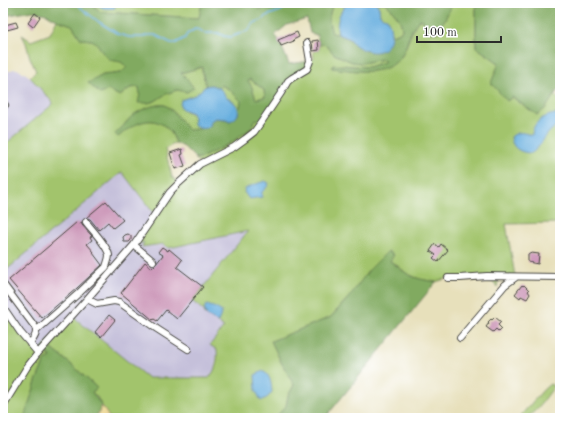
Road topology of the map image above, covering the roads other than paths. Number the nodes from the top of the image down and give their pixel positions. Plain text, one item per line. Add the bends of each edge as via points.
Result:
1 (307, 43) dead end
2 (3, 102) edge
3 (3, 107) edge
4 (86, 222) dead end
5 (134, 245) junction
6 (153, 261) dead end
7 (520, 276) junction
8 (560, 277) edge
9 (448, 278) dead end
10 (3, 284) edge
11 (87, 299) junction
12 (3, 307) edge
13 (36, 331) junction
14 (460, 338) dead end
15 (30, 344) junction
16 (188, 349) dead end
17 (38, 353) junction
18 (3, 406) edge

1 - 5 lane via 310,61 307,69 288,82 254,132 234,147 200,164 184,178 170,192
2 - 3 lane
4 - 13 lane via 107,249 109,255 106,267
5 - 6 lane
5 - 11 lane
7 - 8 lane
7 - 9 lane
7 - 14 lane via 505,285
10 - 13 lane via 33,322
11 - 16 lane via 96,304 119,302
11 - 17 lane
12 - 15 lane
13 - 15 lane
15 - 17 lane
17 - 18 lane

